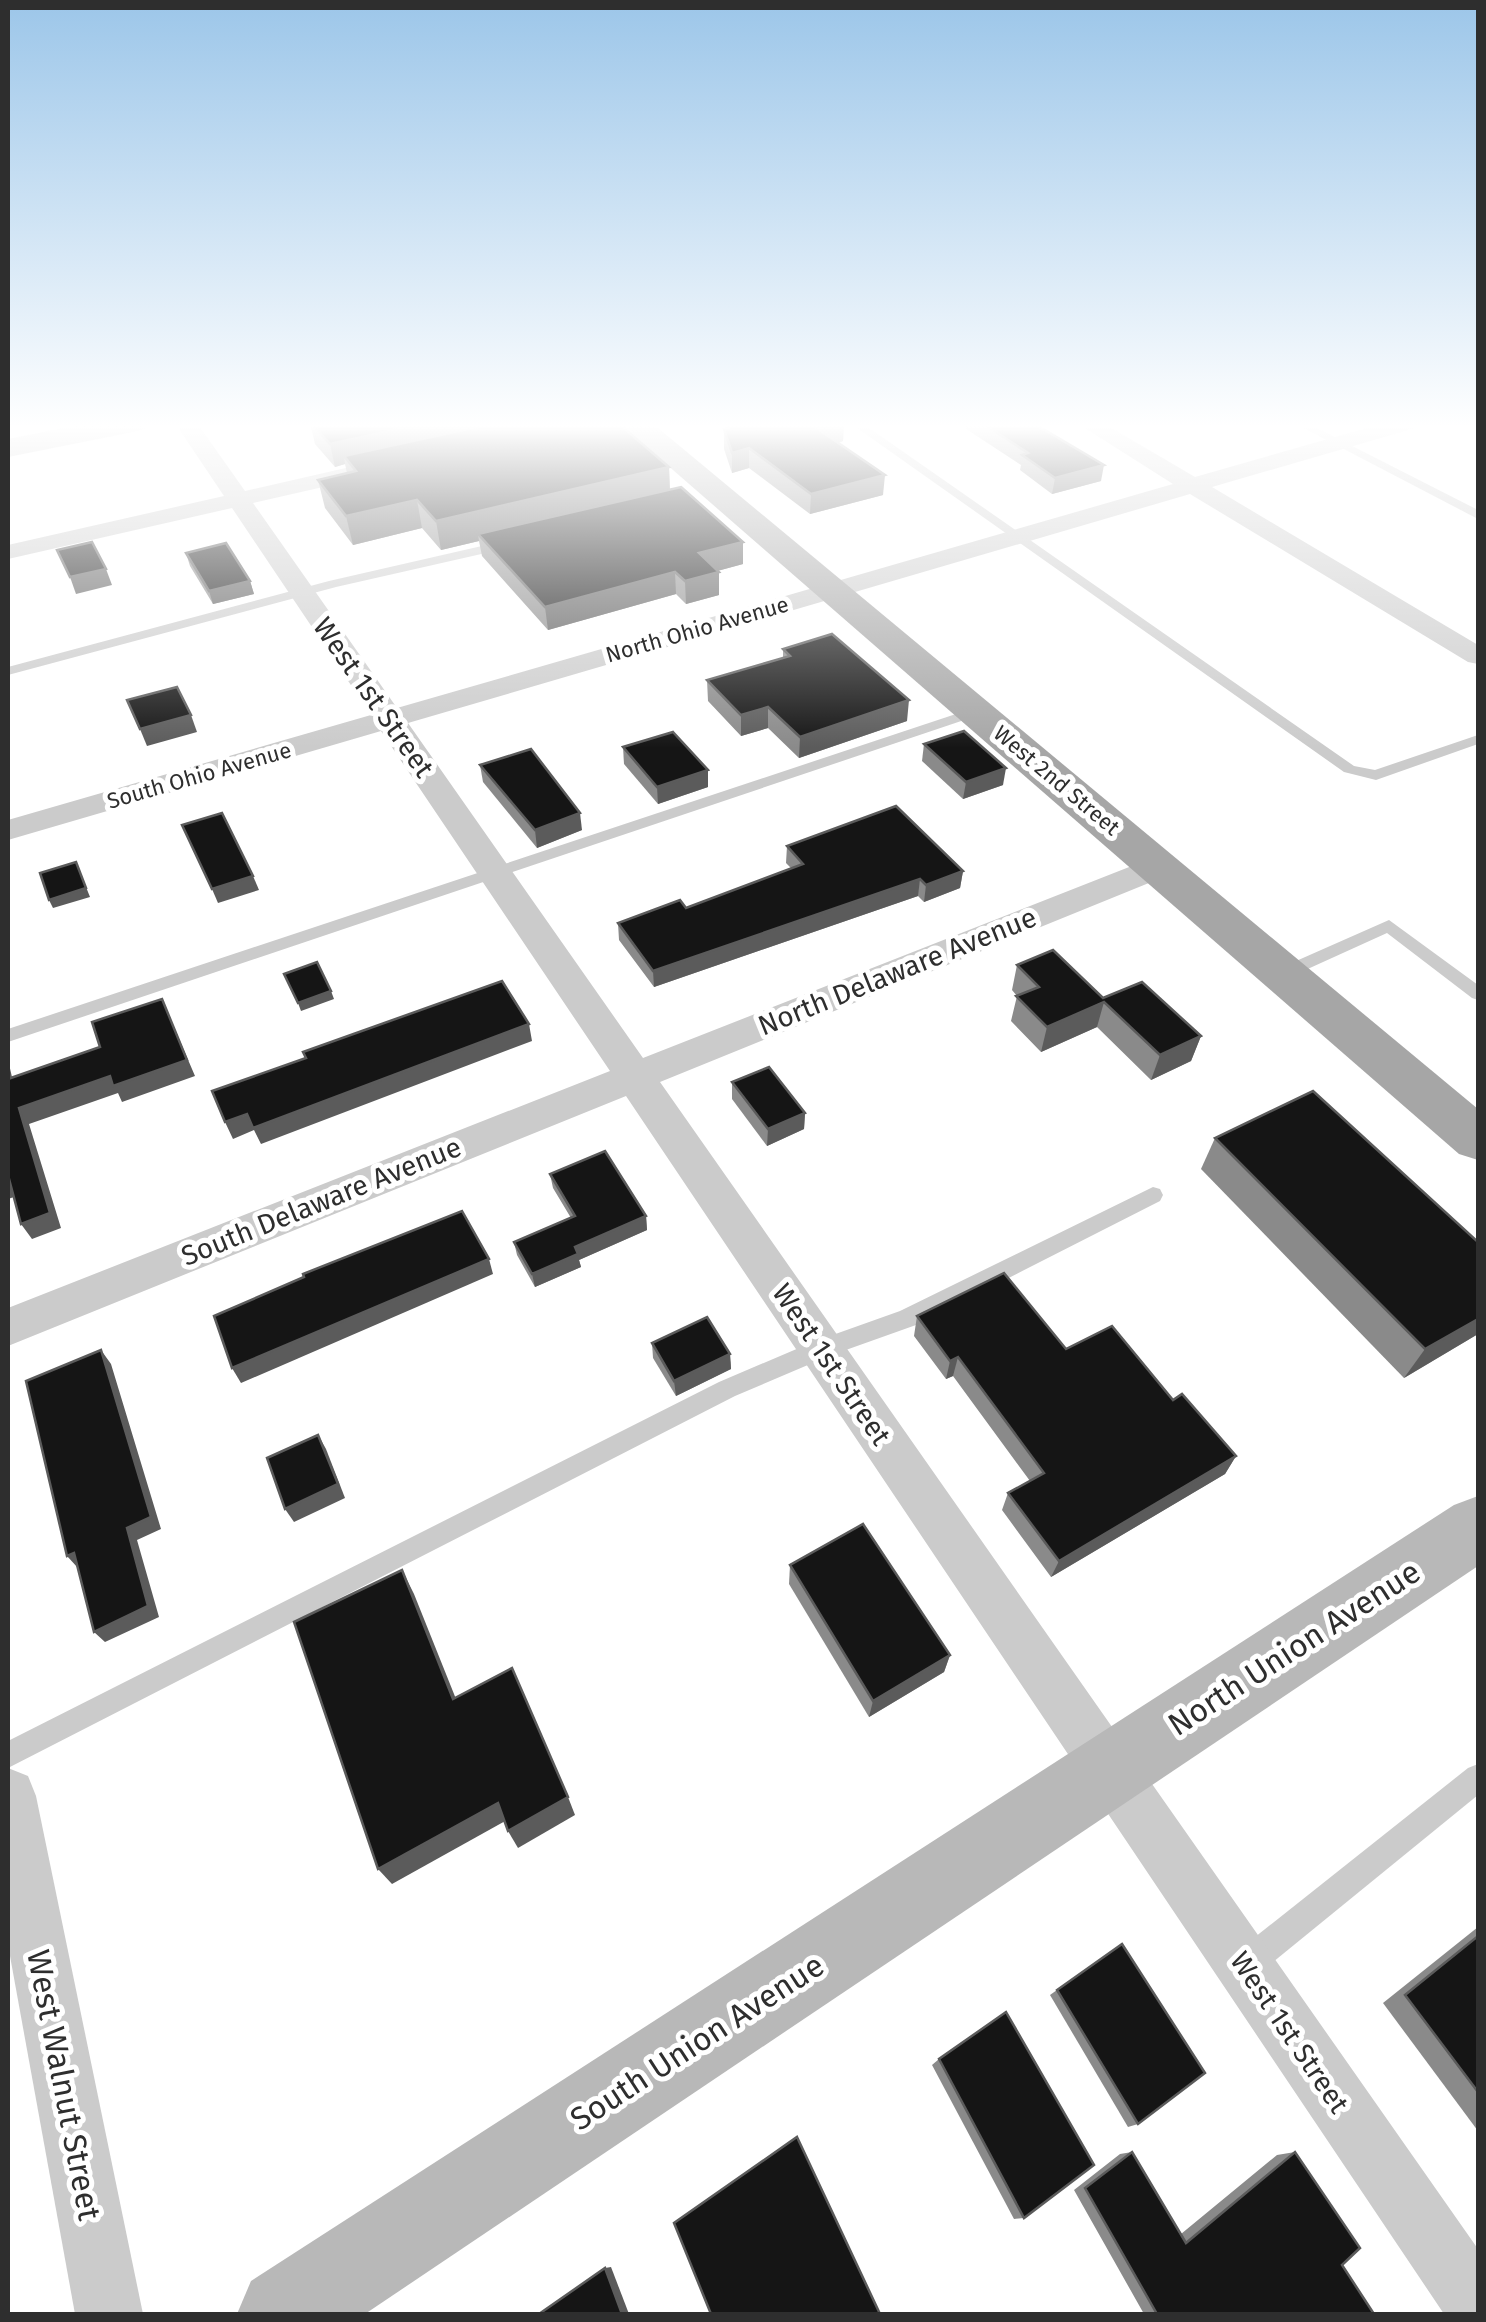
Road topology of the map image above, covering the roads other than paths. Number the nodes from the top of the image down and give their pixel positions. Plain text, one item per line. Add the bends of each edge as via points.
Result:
1 (99, 531) edge
2 (260, 531) edge
3 (758, 531) edge
4 (1009, 531) edge
5 (1032, 531) edge
6 (1270, 531) edge
7 (1016, 536) junction
8 (526, 540) edge
9 (8, 552) edge
10 (833, 589) junction
11 (302, 593) junction
12 (1478, 656) edge
13 (8, 671) edge
14 (977, 711) junction
15 (390, 720) junction
16 (1478, 739) edge
17 (8, 830) edge
18 (1159, 867) junction
19 (496, 875) junction
20 (1284, 974) junction
21 (1478, 994) edge
22 (8, 1036) edge
23 (634, 1075) junction
24 (1478, 1139) edge
25 (1153, 1195) dead end
26 (8, 1327) edge
27 (821, 1348) junction
28 (1478, 1528) edge
29 (8, 1755) edge
30 (1110, 1769) junction
31 (1478, 1778) edge
32 (8, 1796) edge
33 (1244, 1966) junction
34 (1478, 2306) edge
35 (109, 2314) edge
36 (284, 2314) edge

1 - 9 street
2 - 11 street, West 1st Street
3 - 10 main road, West 2nd Street
4 - 7 lane
5 - 7 street, North Ohio Avenue
6 - 12 street
7 - 10 street, North Ohio Avenue
7 - 16 lane via 1349,769 1387,773
8 - 11 lane
10 - 14 main road, West 2nd Street
10 - 15 street, North Ohio Avenue
11 - 13 lane
11 - 15 street, West 1st Street
14 - 18 main road, West 2nd Street
14 - 19 lane
15 - 17 street, South Ohio Avenue
15 - 19 street, West 1st Street
18 - 20 main road, West 2nd Street
18 - 23 street, North Delaware Avenue
19 - 22 lane
19 - 23 street, West 1st Street
20 - 21 lane via 1389,926
20 - 24 main road, West 2nd Street
23 - 26 street, South Delaware Avenue
23 - 27 street, West 1st Street
25 - 27 lane via 908,1318
27 - 29 lane via 727,1389
27 - 30 street, West 1st Street
28 - 30 main road, North Union Avenue
30 - 33 street, West 1st Street
30 - 36 main road, South Union Avenue
31 - 33 lane
32 - 35 street, West Walnut Street
33 - 34 street, West 1st Street

